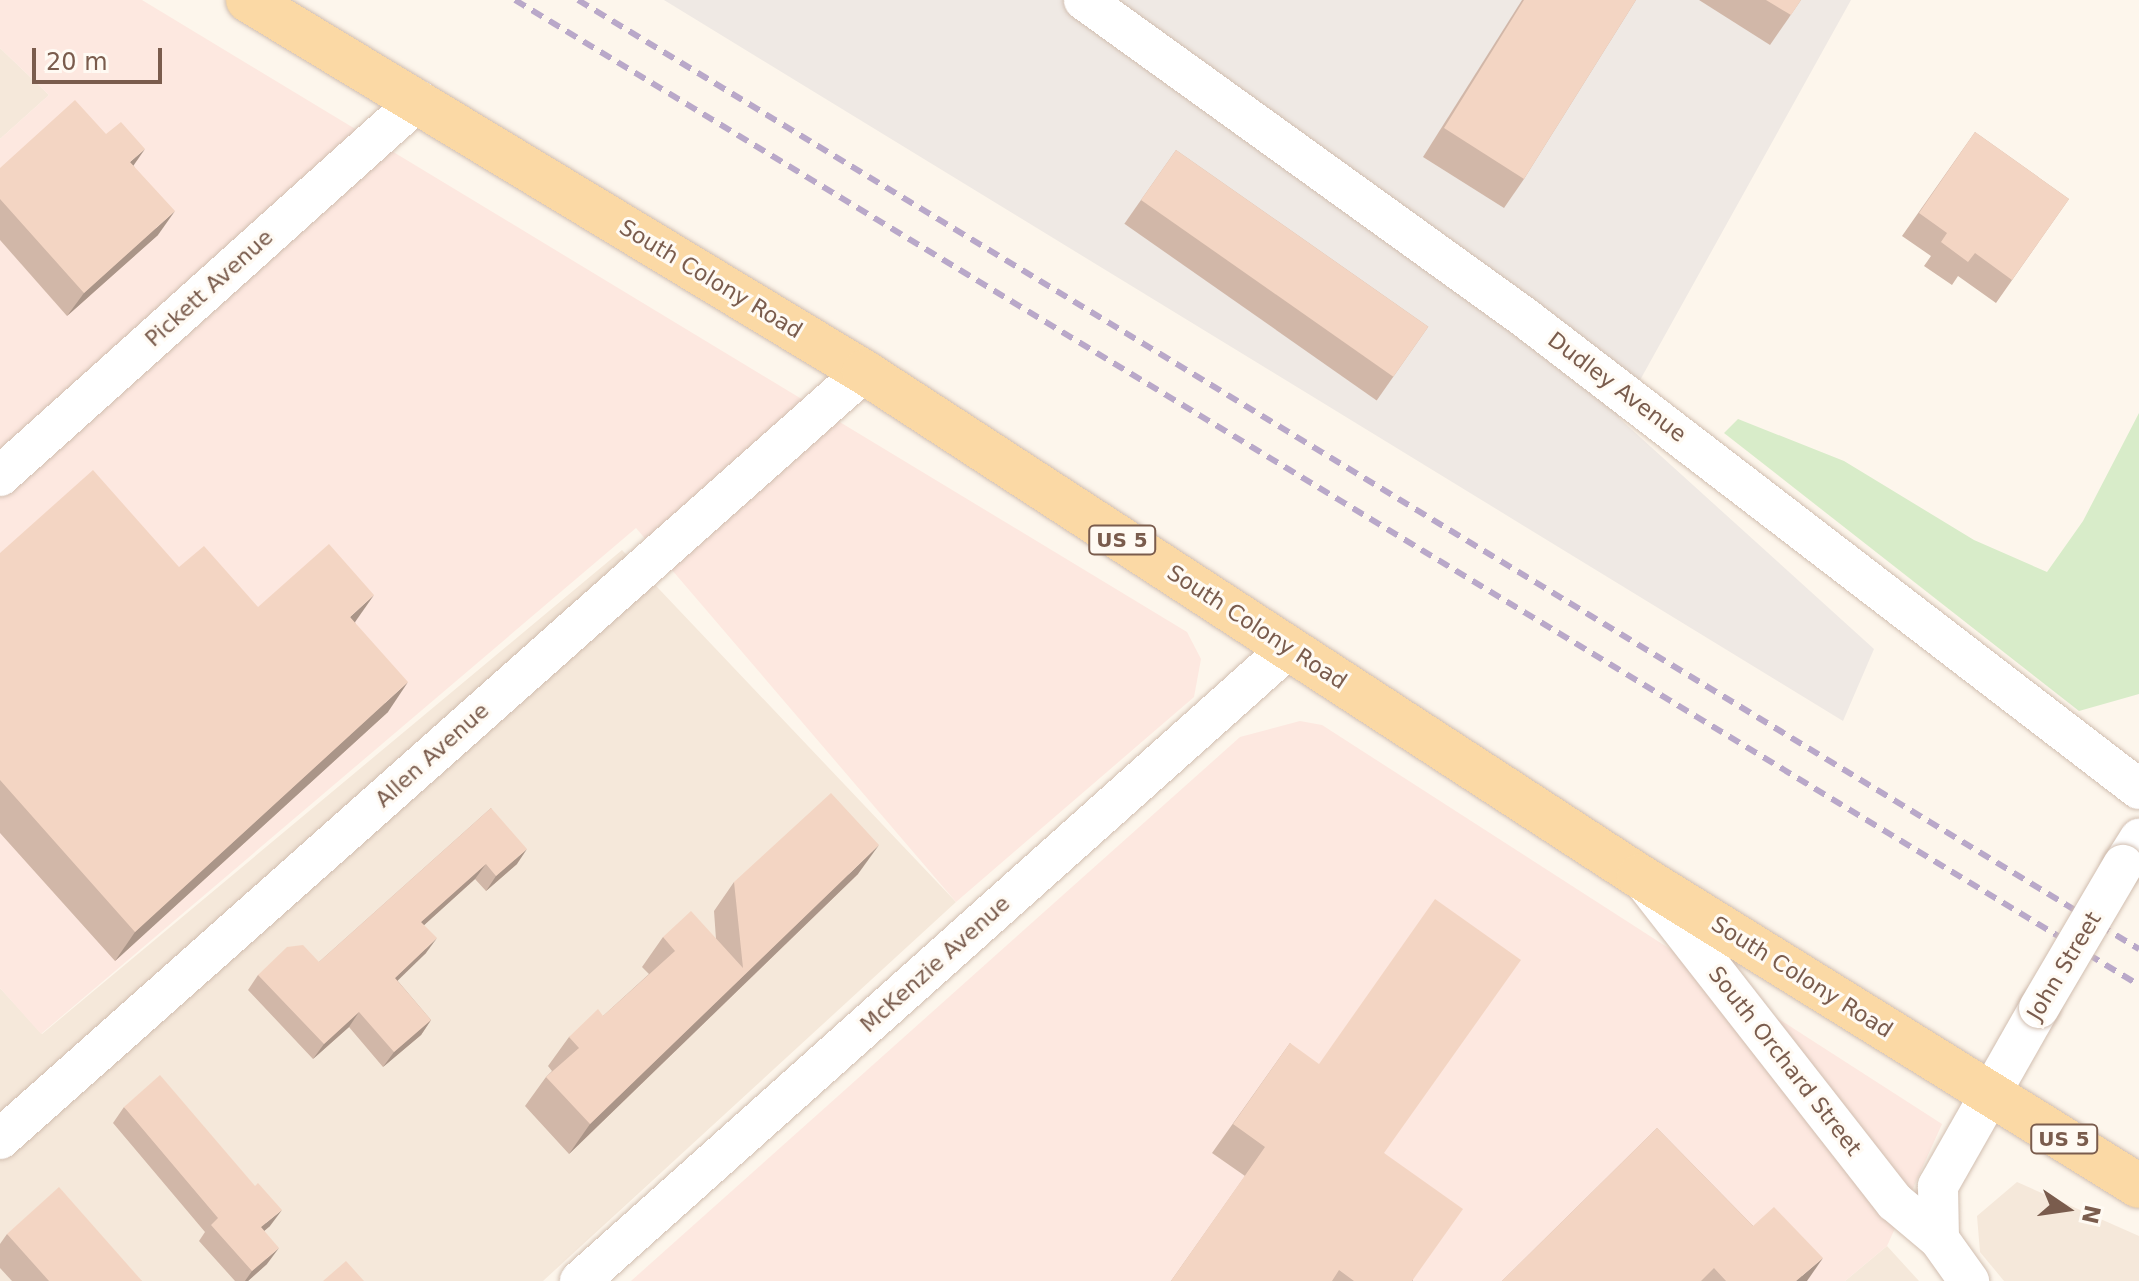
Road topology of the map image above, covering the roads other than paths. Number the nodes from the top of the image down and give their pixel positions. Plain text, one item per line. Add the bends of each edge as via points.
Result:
1 (248, 0) edge
2 (1084, 0) edge
3 (418, 101) junction
4 (864, 372) junction
5 (0, 476) edge
6 (1289, 648) junction
7 (2139, 789) edge
8 (2131, 852) edge
9 (1639, 876) junction
10 (1988, 1094) junction
11 (0, 1139) edge
12 (2139, 1186) edge
13 (1939, 1239) junction
14 (580, 1281) edge
15 (1969, 1281) edge

1 - 3 main road, South Colony Road / US 5
2 - 7 street, Dudley Avenue via 1524,317
3 - 4 main road, South Colony Road / US 5
3 - 5 street, Pickett Avenue
4 - 6 main road, South Colony Road / US 5
4 - 11 street, Allen Avenue
6 - 9 main road, South Colony Road / US 5
6 - 14 street, McKenzie Avenue
8 - 10 street, John Street, bridge
9 - 10 main road, South Colony Road / US 5
9 - 13 street, South Orchard Street via 1895,1202
10 - 12 main road, South Colony Road / US 5
10 - 13 street via 1938,1186
13 - 15 street, South Orchard Street

